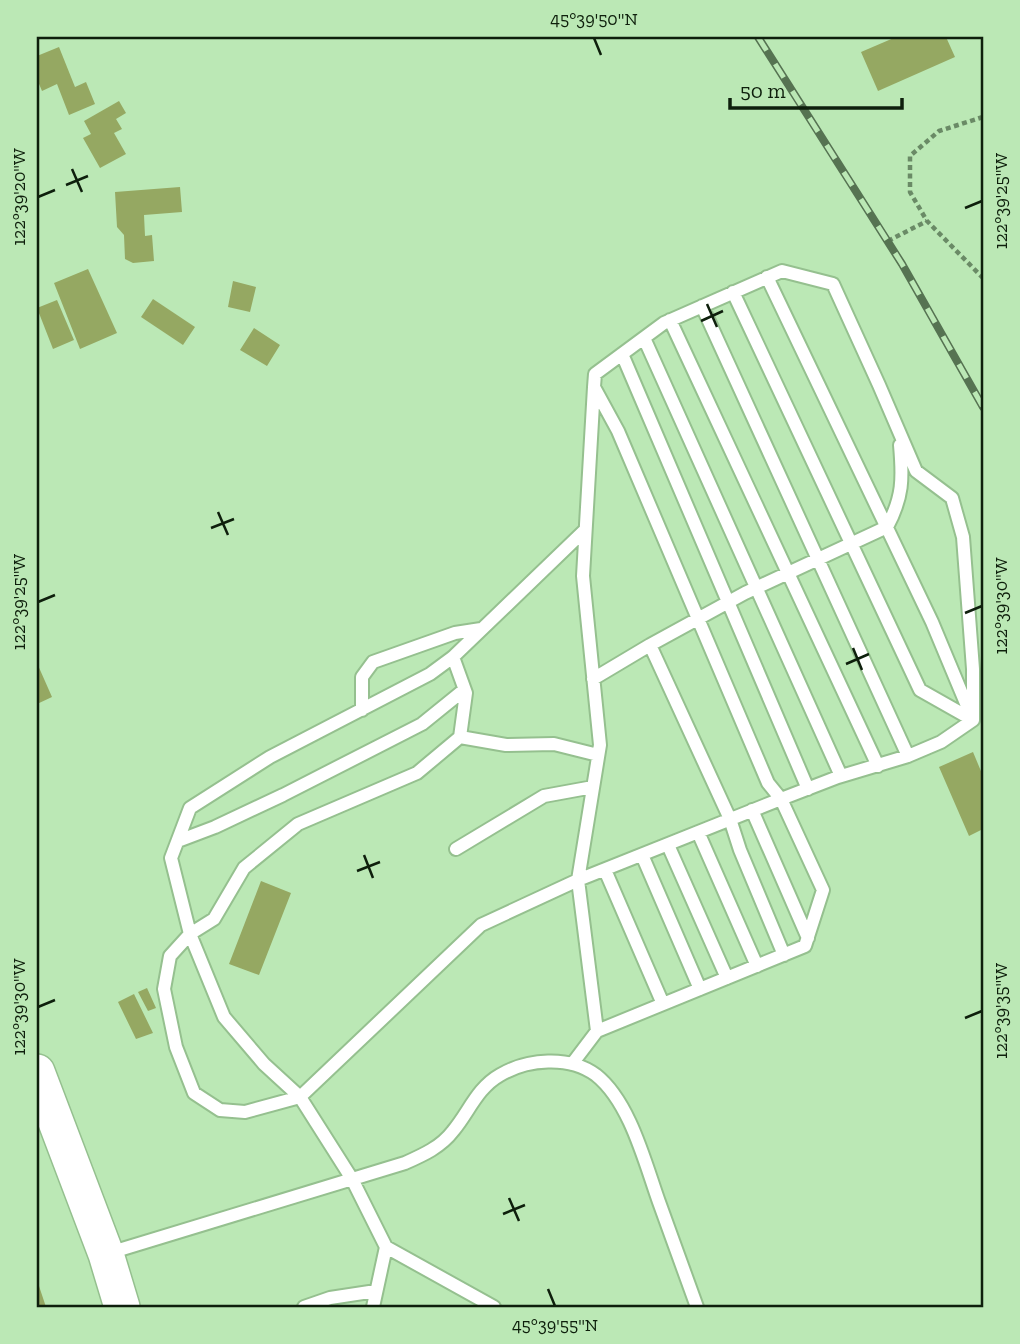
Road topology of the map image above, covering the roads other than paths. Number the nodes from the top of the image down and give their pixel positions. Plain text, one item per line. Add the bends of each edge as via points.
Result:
1 (767, 277) junction
2 (733, 292) junction
3 (702, 306) junction
4 (670, 320) junction
5 (644, 338) junction
6 (622, 354) junction
7 (594, 387) junction
8 (898, 431) junction
9 (887, 527) junction
10 (585, 530) junction
11 (852, 544) junction
12 (818, 559) junction
13 (788, 573) junction
14 (757, 588) junction
15 (728, 602) junction
16 (698, 619) junction
17 (481, 629) junction
18 (650, 645) junction
19 (453, 657) junction
20 (593, 679) junction
21 (464, 690) junction
22 (362, 710) junction
23 (973, 720) junction
24 (460, 737) junction
25 (598, 755) junction
26 (908, 756) junction
27 (878, 766) junction
28 (841, 776) junction
29 (593, 786) junction
30 (808, 789) junction
31 (781, 799) junction
32 (752, 810) junction
33 (730, 819) junction
34 (698, 832) junction
35 (178, 841) junction
36 (668, 845) junction
37 (456, 849) dead end
38 (642, 855) junction
39 (605, 870) junction
40 (578, 880) junction
41 (190, 934) junction
42 (808, 938) junction
43 (784, 955) junction
44 (757, 966) junction
45 (727, 978) junction
46 (700, 989) junction
47 (663, 1004) junction
48 (597, 1031) junction
49 (572, 1064) junction
50 (37, 1072) edge
51 (300, 1097) junction
52 (352, 1180) junction
53 (386, 1247) junction
54 (106, 1254) junction
55 (376, 1291) junction
56 (122, 1307) edge
57 (304, 1307) edge
58 (373, 1307) edge
59 (494, 1307) edge
60 (697, 1307) edge

1 - 2 lane
1 - 8 lane via 782,271 833,284
1 - 9 lane
2 - 3 lane
2 - 11 lane
3 - 4 lane
3 - 12 lane
4 - 5 lane
4 - 13 lane
5 - 6 lane
5 - 14 lane
6 - 7 lane via 595,374
6 - 15 lane
7 - 10 lane
7 - 16 lane via 618,431
8 - 9 lane via 903,475 898,507
8 - 23 lane via 916,471 952,498 962,537
9 - 11 lane
9 - 23 lane
10 - 17 lane
10 - 20 lane via 583,576
11 - 12 lane
11 - 23 lane via 920,690
12 - 13 lane
12 - 26 lane
13 - 14 lane
13 - 27 lane
14 - 15 lane
14 - 28 lane
15 - 16 lane
15 - 30 lane
16 - 18 lane
16 - 31 lane via 768,783
17 - 19 lane
17 - 22 lane via 455,633 373,662 362,677
18 - 20 lane
18 - 33 lane
19 - 21 lane
19 - 22 lane
20 - 25 lane
21 - 24 lane
21 - 35 lane via 422,724 283,795
22 - 35 lane via 270,757 190,808
23 - 26 lane via 941,742
24 - 25 lane via 506,745 554,744
24 - 41 lane via 417,773 298,824 244,868 214,919
25 - 29 lane
26 - 27 lane
27 - 28 lane
28 - 30 lane
29 - 37 lane via 544,796
29 - 40 lane
30 - 31 lane
31 - 32 lane
31 - 42 lane via 823,890
32 - 33 lane
32 - 42 lane
33 - 34 lane
33 - 43 lane
34 - 36 lane
34 - 44 lane
35 - 41 lane via 171,858
36 - 38 lane
36 - 45 lane
38 - 39 lane
38 - 46 lane
39 - 40 lane
39 - 47 lane
40 - 48 lane
40 - 51 lane via 481,925
41 - 51 lane via 224,1017
41 - 51 lane via 170,956 164,989 176,1047 194,1093 220,1110 245,1112
42 - 43 lane via 805,946
43 - 44 lane
44 - 45 lane
45 - 46 lane
46 - 47 lane
47 - 48 lane
48 - 49 lane
49 - 52 lane via 521,1065 498,1076 478,1093 437,1148
49 - 60 lane via 595,1075 617,1100 637,1142
50 - 54 main road
51 - 52 lane
52 - 53 lane
52 - 54 lane
53 - 55 lane
53 - 59 lane
54 - 56 main road
55 - 57 lane
55 - 58 lane

